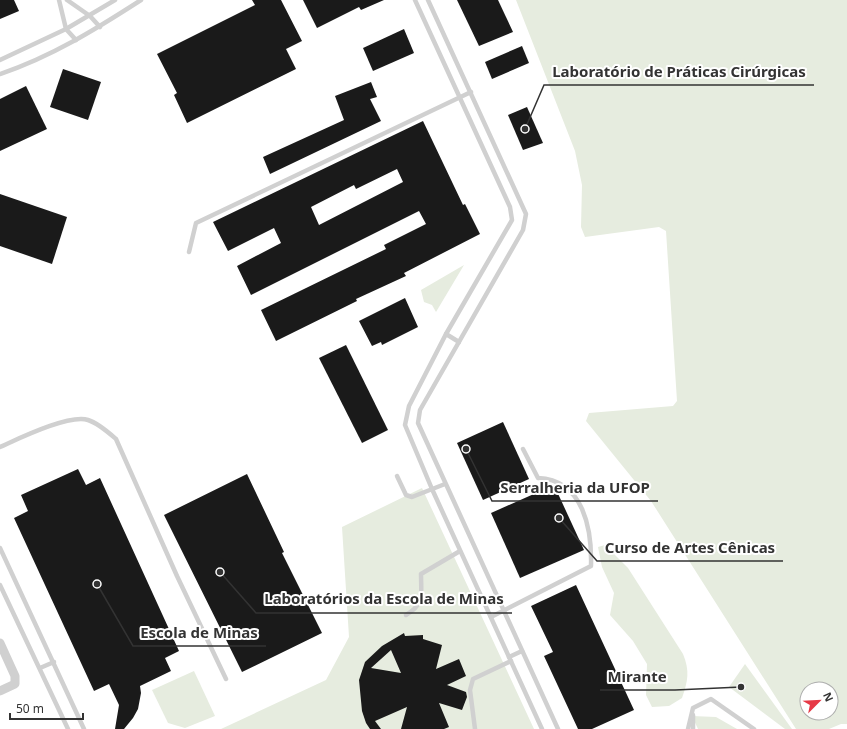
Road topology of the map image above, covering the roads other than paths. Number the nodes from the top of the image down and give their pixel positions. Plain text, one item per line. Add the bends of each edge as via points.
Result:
1 (60, 0) edge
2 (67, 0) edge
3 (116, 0) edge
4 (141, 0) edge
5 (415, 0) edge
6 (428, 0) edge
7 (90, 16) junction
8 (100, 27) junction
9 (66, 29) junction
10 (76, 40) junction
11 (0, 60) edge
12 (0, 74) edge
13 (470, 92) junction
14 (460, 97) junction
15 (189, 252) dead end
16 (446, 334) junction
17 (459, 342) junction
18 (0, 447) edge
19 (523, 449) dead end
20 (397, 476) dead end
21 (445, 484) junction
22 (432, 489) junction
23 (0, 548) edge
24 (460, 551) junction
25 (1, 555) edge
26 (0, 585) edge
27 (504, 610) junction
28 (406, 615) dead end
29 (491, 617) junction
30 (0, 643) edge
31 (522, 651) junction
32 (510, 659) junction
33 (54, 662) junction
34 (40, 668) junction
35 (226, 679) dead end
36 (0, 691) edge
37 (693, 708) junction
38 (68, 729) edge
39 (84, 729) edge
40 (475, 729) edge
41 (542, 729) edge
42 (558, 729) edge
43 (688, 729) edge
44 (693, 729) edge
45 (754, 729) edge

1 - 9 lane
2 - 7 lane
3 - 7 lane
4 - 8 lane
5 - 14 lane
6 - 13 lane
7 - 8 lane
7 - 9 lane
8 - 10 lane
9 - 10 lane
9 - 11 lane
10 - 12 lane via 23,66
13 - 14 lane
13 - 17 lane via 526,214 523,230
14 - 15 lane via 196,223
14 - 16 lane via 510,206 512,220
16 - 17 lane
16 - 22 lane via 409,406 405,425
17 - 21 lane via 420,410 418,424
18 - 35 lane via 30,433 73,419 88,419 116,439
19 - 27 lane via 538,478 552,478 569,490 579,502 591,542 591,566
20 - 22 lane via 406,495 412,497
21 - 22 lane
21 - 27 lane
22 - 24 lane
23 - 25 lane
24 - 28 lane via 420,574 421,601 415,610
24 - 29 lane
25 - 33 lane
26 - 34 lane
27 - 29 lane
27 - 31 lane
29 - 32 lane
30 - 36 street via 15,676 15,684
31 - 32 lane
31 - 42 lane
32 - 40 lane via 473,679 470,690
32 - 41 lane
33 - 34 lane
33 - 39 lane
34 - 38 lane
37 - 43 lane
37 - 44 lane
37 - 45 lane via 711,699

